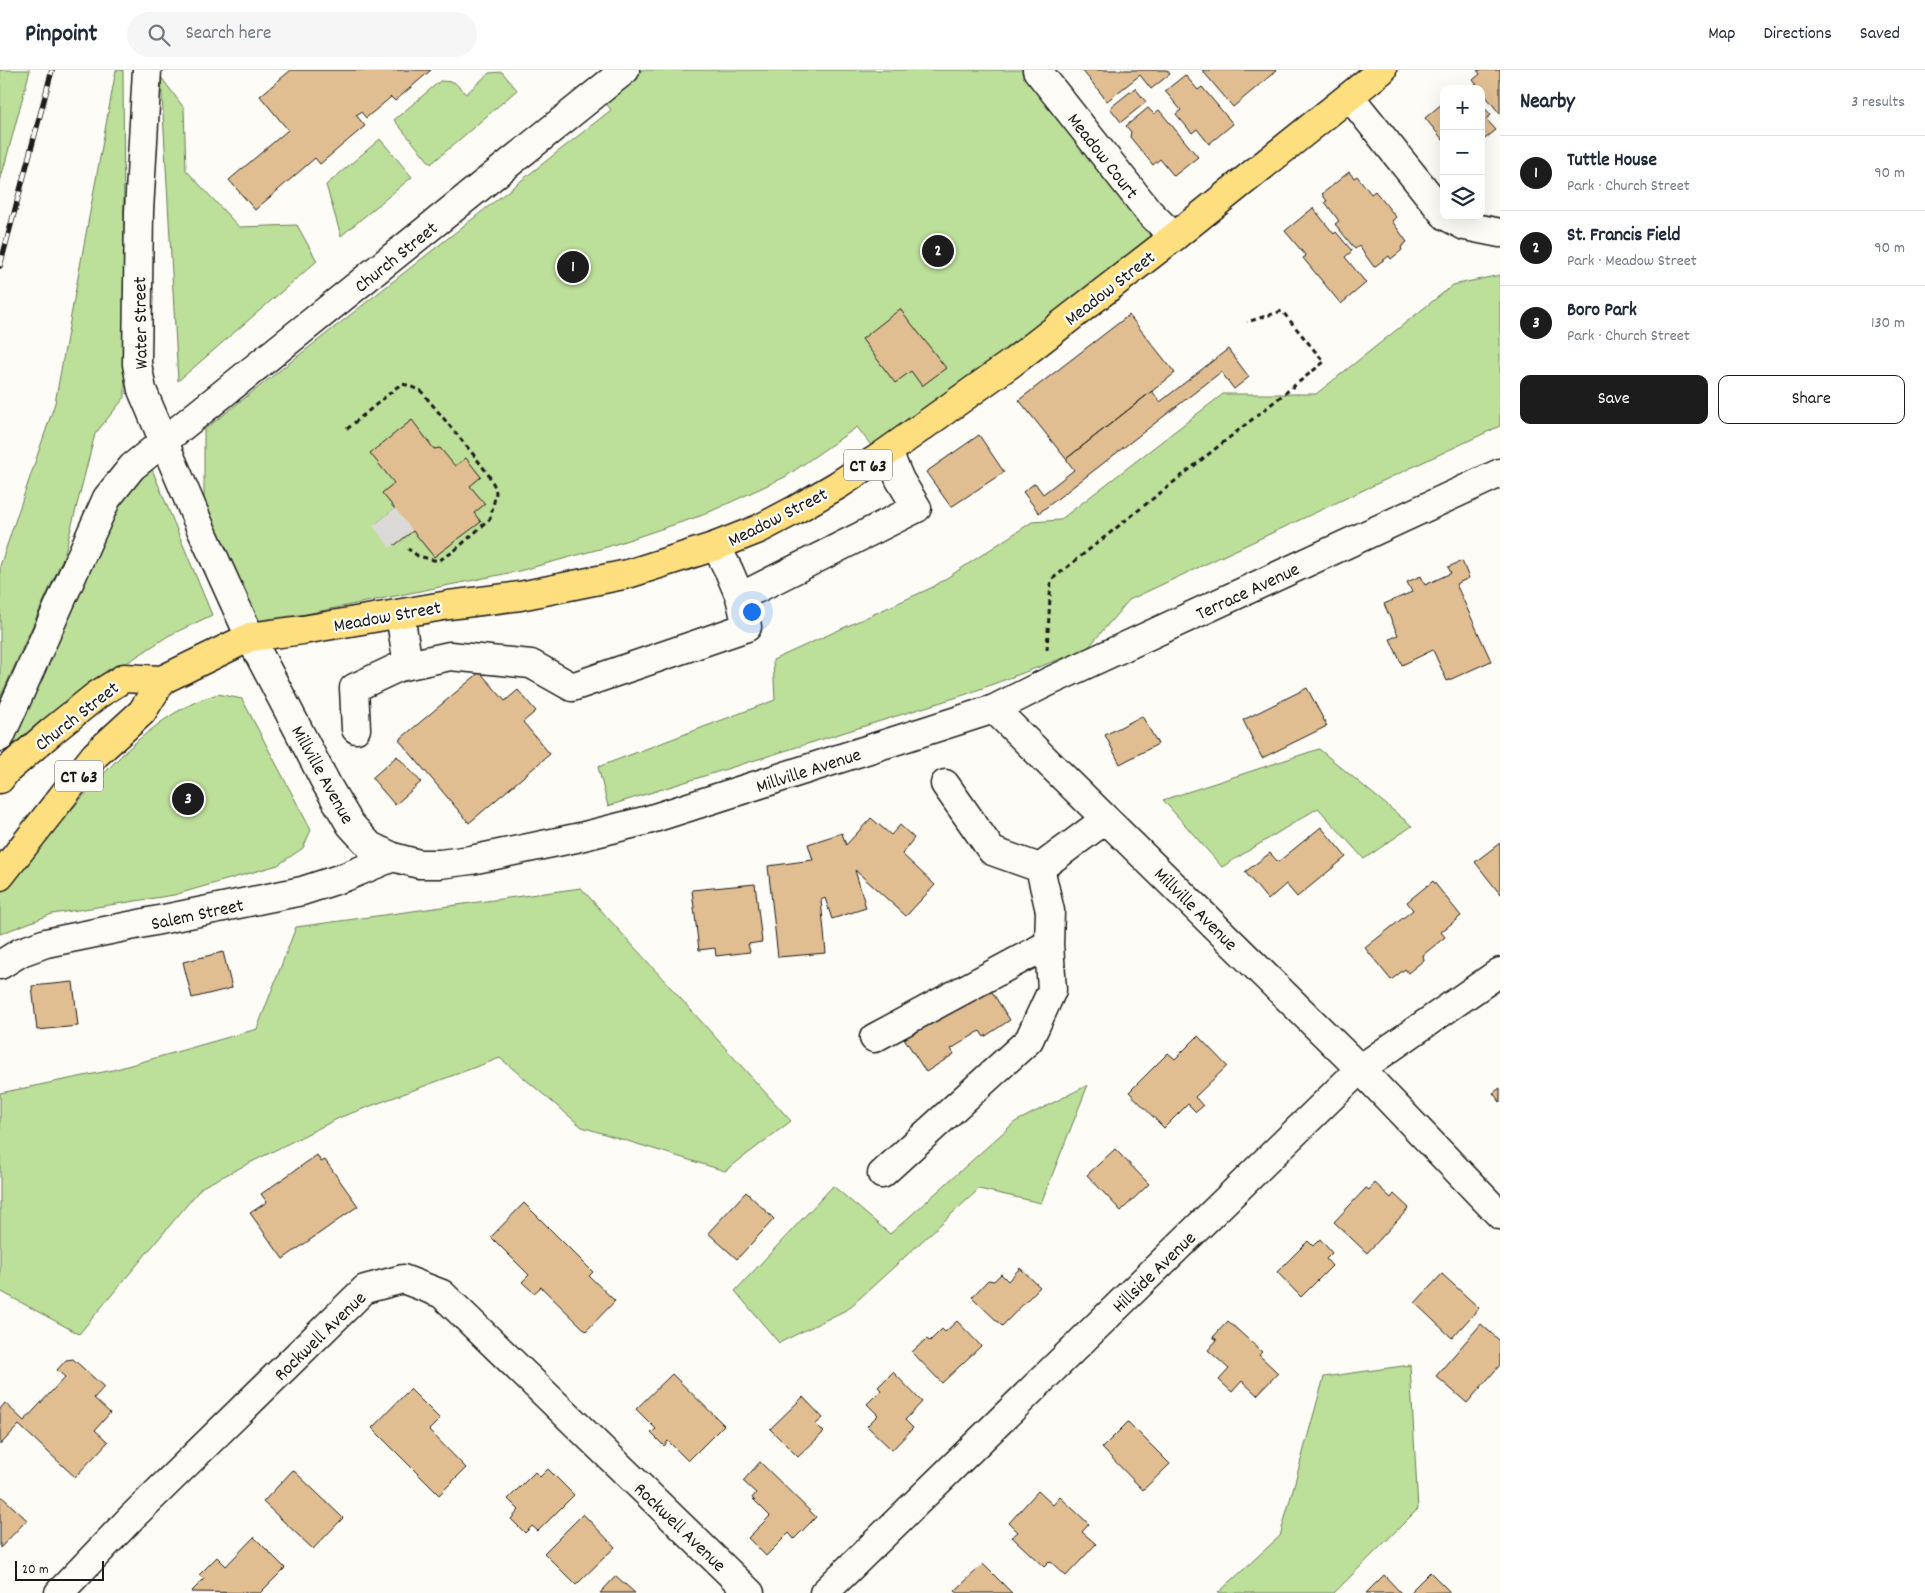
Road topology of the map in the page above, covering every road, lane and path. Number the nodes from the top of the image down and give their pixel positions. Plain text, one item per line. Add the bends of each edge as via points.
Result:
1 (147, 70) edge
2 (625, 70) edge
3 (1037, 70) edge
4 (1382, 70) edge
5 (1350, 97) junction
6 (1440, 209) edge
7 (1454, 220) edge
8 (1500, 233) edge
9 (1174, 237) junction
10 (1247, 322) dead end
11 (347, 429) dead end
12 (163, 440) junction
13 (888, 452) junction
14 (1500, 473) edge
15 (716, 546) junction
16 (408, 548) dead end
17 (740, 597) junction
18 (400, 614) junction
19 (250, 637) junction
20 (408, 665) junction
21 (162, 680) junction
22 (1046, 683) junction
23 (994, 709) junction
24 (356, 729) dead end
25 (0, 737) edge
26 (0, 779) edge
27 (945, 784) dead end
28 (1106, 819) junction
29 (393, 857) junction
30 (1040, 868) junction
31 (0, 876) edge
32 (1049, 944) junction
33 (0, 965) edge
34 (1500, 972) edge
35 (874, 1038) dead end
36 (1360, 1069) junction
37 (882, 1174) dead end
38 (1500, 1214) edge
39 (59, 1593) edge
40 (750, 1593) edge
41 (824, 1593) edge

1 - 12 street, Water Street via 139,211 137,364 142,390
2 - 12 street, Church Street
3 - 9 street, Meadow Court via 1149,212
4 - 5 main road, Meadow Street / CT 63
5 - 6 street
5 - 9 main road, Meadow Street / CT 63
7 - 8 street via 1465,226
9 - 13 main road, Meadow Street / CT 63 via 1013,362
10 - 22 path via 1282,311 1324,362 1051,580
11 - 16 path via 397,387 407,385 421,392 492,480 496,494 490,519 452,552 438,561 418,556
12 - 19 street, Millville Avenue
12 - 25 street via 132,467 107,498
13 - 15 main road, Meadow Street / CT 63 via 795,510
13 - 17 street via 917,508
14 - 22 street, Terrace Avenue
15 - 17 street
15 - 18 main road, Meadow Street / CT 63 via 610,577 520,596
17 - 20 street via 747,627 572,686 531,664 450,656
18 - 19 main road, Meadow Street / CT 63
18 - 20 street
19 - 21 main road, Church Street / CT 63
19 - 29 street, Millville Avenue via 350,824 370,846
20 - 24 street via 354,688
21 - 26 main road, Church Street via 124,678 51,732
21 - 31 main road, Church Street / CT 63 via 142,712 95,755
22 - 23 street, Terrace Avenue
23 - 28 street, Millville Avenue
23 - 29 street, Millville Avenue via 648,820 576,838 440,864 419,864
27 - 30 street via 992,851
28 - 30 street
28 - 36 street, Millville Avenue
29 - 33 street, Salem Street via 302,891 46,943 21,952
30 - 32 street via 1050,911
32 - 35 street
32 - 37 street via 1052,990 1029,1040
34 - 36 street, Hillside Avenue
36 - 38 street, Millville Avenue
36 - 41 street, Hillside Avenue
39 - 40 street, Rockwell Avenue via 365,1289 403,1279 442,1294

